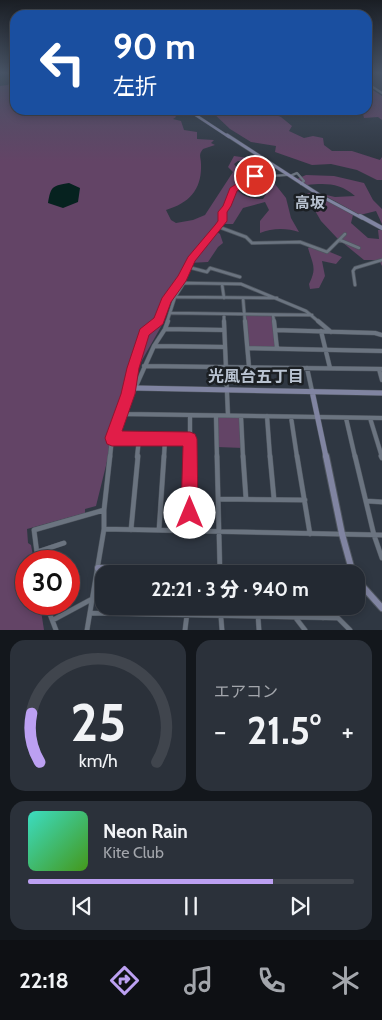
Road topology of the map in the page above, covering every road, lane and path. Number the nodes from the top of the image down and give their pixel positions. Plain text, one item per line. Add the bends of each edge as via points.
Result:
1 (196, 115) edge
2 (288, 176) junction
3 (301, 184) junction
4 (219, 227) junction
5 (382, 228) edge
6 (345, 234) dead end
7 (340, 240) junction
8 (359, 248) dead end
9 (382, 260) edge
10 (188, 267) junction
11 (240, 277) dead end
12 (222, 284) junction
13 (355, 285) dead end
14 (175, 298) junction
15 (224, 298) junction
16 (243, 298) junction
17 (279, 298) junction
18 (170, 314) junction
19 (224, 314) junction
20 (245, 314) junction
21 (312, 314) junction
22 (273, 315) junction
23 (165, 329) junction
24 (224, 330) junction
25 (275, 330) junction
26 (321, 332) junction
27 (331, 332) junction
28 (382, 335) edge
29 (154, 346) junction
30 (225, 347) junction
31 (248, 348) junction
32 (277, 348) junction
33 (326, 350) junction
34 (382, 350) edge
35 (144, 366) junction
36 (226, 366) junction
37 (250, 367) junction
38 (307, 368) junction
39 (330, 368) junction
40 (380, 369) edge
41 (382, 380) edge
42 (135, 388) junction
43 (228, 390) junction
44 (312, 391) junction
45 (382, 393) edge
46 (125, 414) junction
47 (190, 415) junction
48 (216, 416) junction
49 (228, 416) junction
50 (241, 416) junction
51 (266, 416) junction
52 (291, 417) junction
53 (318, 417) junction
54 (346, 418) junction
55 (370, 418) junction
56 (382, 418) edge
57 (112, 438) junction
58 (139, 439) junction
59 (165, 439) junction
60 (190, 439) junction
61 (382, 458) edge
62 (218, 499) junction
63 (246, 499) junction
64 (274, 500) junction
65 (305, 500) junction
66 (367, 501) junction
67 (382, 502) edge
68 (104, 510) junction
69 (104, 529) junction
70 (130, 530) junction
71 (159, 530) junction
72 (189, 531) junction
73 (220, 532) junction
74 (310, 534) junction
75 (342, 534) junction
76 (374, 535) junction
77 (382, 535) edge
78 (64, 543) dead end
79 (37, 550) edge
80 (43, 550) edge
81 (382, 558) edge
82 (98, 565) edge
83 (220, 565) edge
84 (351, 565) edge
85 (95, 584) edge
86 (365, 590) edge
87 (92, 599) junction
88 (382, 608) edge
89 (91, 613) junction
90 (95, 613) edge
91 (51, 615) edge
92 (187, 615) edge
93 (220, 615) joint
94 (322, 615) edge
95 (258, 616) junction
96 (295, 618) junction
97 (323, 618) junction
98 (53, 620) junction
99 (56, 630) edge
100 (87, 630) edge
101 (185, 630) edge
102 (222, 630) edge
103 (259, 630) edge
104 (305, 630) edge
105 (350, 630) edge

1 - 2 street
2 - 3 street
2 - 3 street via 298,174 304,181
2 - 4 street via 270,176 266,171 241,184 233,190 222,212
3 - 5 street
4 - 7 street via 246,237 252,243 300,242 327,252
4 - 10 street via 191,259
6 - 7 street
7 - 8 street
9 - 13 street via 355,268
10 - 11 street via 207,272 210,268
10 - 57 street via 166,301 159,321 144,333
12 - 14 street via 184,283
12 - 15 street
12 - 17 street via 241,284
14 - 15 street
14 - 18 street
15 - 16 street
16 - 17 street
16 - 20 street
17 - 21 street
18 - 19 street
18 - 23 street
19 - 20 street
19 - 24 street
20 - 22 street
20 - 31 street
21 - 22 street
21 - 27 street
22 - 25 street
23 - 24 street
23 - 29 street
24 - 30 street
25 - 26 street
25 - 32 street
26 - 27 street
26 - 33 street
27 - 28 street
29 - 30 street
29 - 35 street
30 - 36 street
31 - 32 street
31 - 37 street
32 - 33 street
33 - 34 street
33 - 39 street
35 - 36 street
35 - 42 street
36 - 37 street
36 - 43 street
37 - 38 street
38 - 39 street
38 - 44 street
39 - 40 street
40 - 41 street
42 - 43 street
42 - 46 street
43 - 44 street
43 - 49 street
44 - 45 street
44 - 53 street
46 - 47 street
46 - 57 street
47 - 48 street
47 - 60 street
48 - 49 street
48 - 62 street
49 - 50 street
50 - 51 street
50 - 63 street
51 - 52 street
51 - 64 street
52 - 53 street
52 - 65 street
53 - 54 street
53 - 75 street
54 - 55 street
54 - 66 street
55 - 56 street
55 - 61 street
57 - 58 street
57 - 68 street
58 - 59 street
58 - 70 street
59 - 60 street
59 - 71 street
60 - 72 street
62 - 63 street
62 - 73 street
63 - 64 street
64 - 65 street
65 - 74 street
66 - 67 street
66 - 76 street
68 - 69 street
68 - 79 street via 34,530
69 - 70 street
69 - 82 street
70 - 71 street
71 - 72 street
72 - 73 street
73 - 74 street
73 - 83 street
74 - 75 street
75 - 76 street
75 - 84 street
76 - 77 street
76 - 81 street
78 - 80 street
85 - 87 street
86 - 88 street
87 - 89 street
87 - 98 street
89 - 90 street
89 - 100 street
91 - 98 street
92 - 101 street
93 - 95 street
93 - 102 street
94 - 97 street
95 - 96 street
95 - 103 street
96 - 97 street
96 - 104 street
97 - 105 street via 338,618
98 - 99 street

